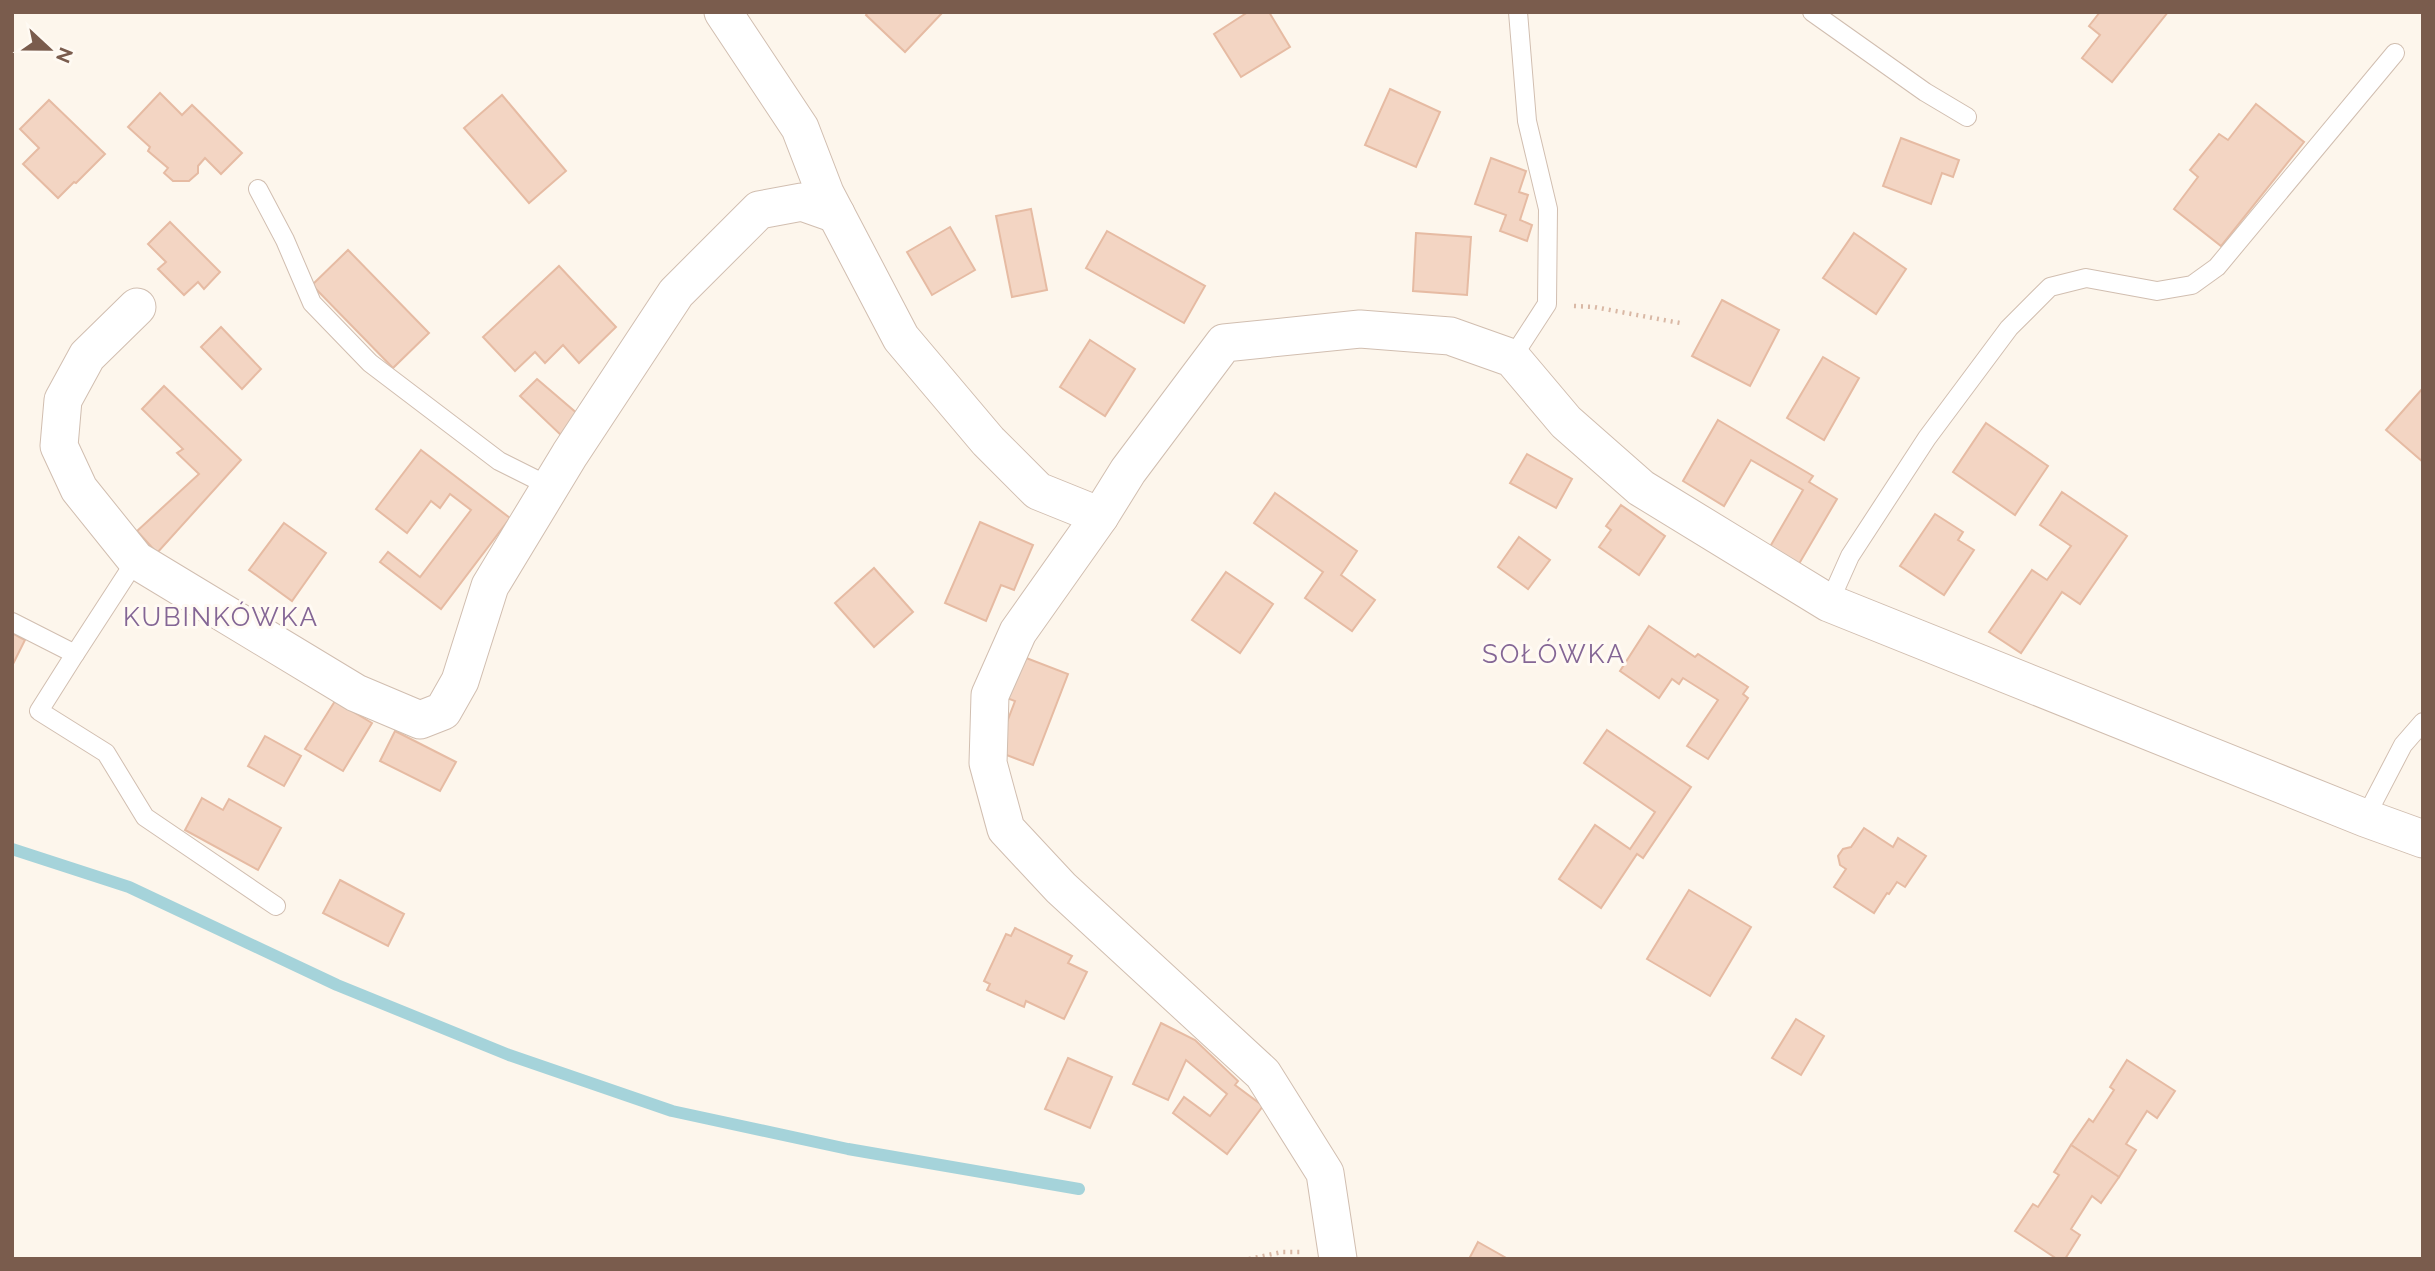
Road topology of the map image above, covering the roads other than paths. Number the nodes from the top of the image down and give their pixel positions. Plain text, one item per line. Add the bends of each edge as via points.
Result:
1 (723, 12) edge
2 (1518, 12) edge
3 (1812, 12) edge
4 (2395, 53) dead end
5 (1966, 117) dead end
6 (258, 189) dead end
7 (836, 214) junction
8 (136, 307) dead end
9 (1513, 358) junction
10 (551, 486) junction
11 (1100, 516) junction
12 (136, 560) junction
13 (1829, 603) junction
14 (12, 622) edge
15 (75, 654) junction
16 (2423, 722) edge
17 (2365, 818) junction
18 (2423, 839) edge
19 (276, 906) dead end
20 (1338, 1255) edge

1 - 7 street via 800,128
2 - 9 lane via 1527,121 1548,209 1547,304
3 - 5 lane
4 - 13 lane via 2217,267 2192,285 2157,292 2086,278 2050,287 2009,328 1927,438 1850,556
6 - 10 lane via 312,303 370,363 499,461
7 - 10 street via 802,202 760,210 676,293
7 - 11 street via 901,338 988,441 1038,491
8 - 12 street via 88,356 63,400 60,446 79,489
9 - 11 street via 1450,335 1360,330 1224,343
9 - 13 street via 1566,422 1641,488
10 - 12 street via 490,586 460,681 449,701 443,711 420,720 356,693
11 - 20 street via 1018,632 990,695 988,763 1006,830 1061,888 1263,1074 1325,1173
12 - 15 lane
13 - 17 street
14 - 15 lane
15 - 19 lane via 38,711 106,753 145,817
16 - 17 lane via 2403,745
17 - 18 street

